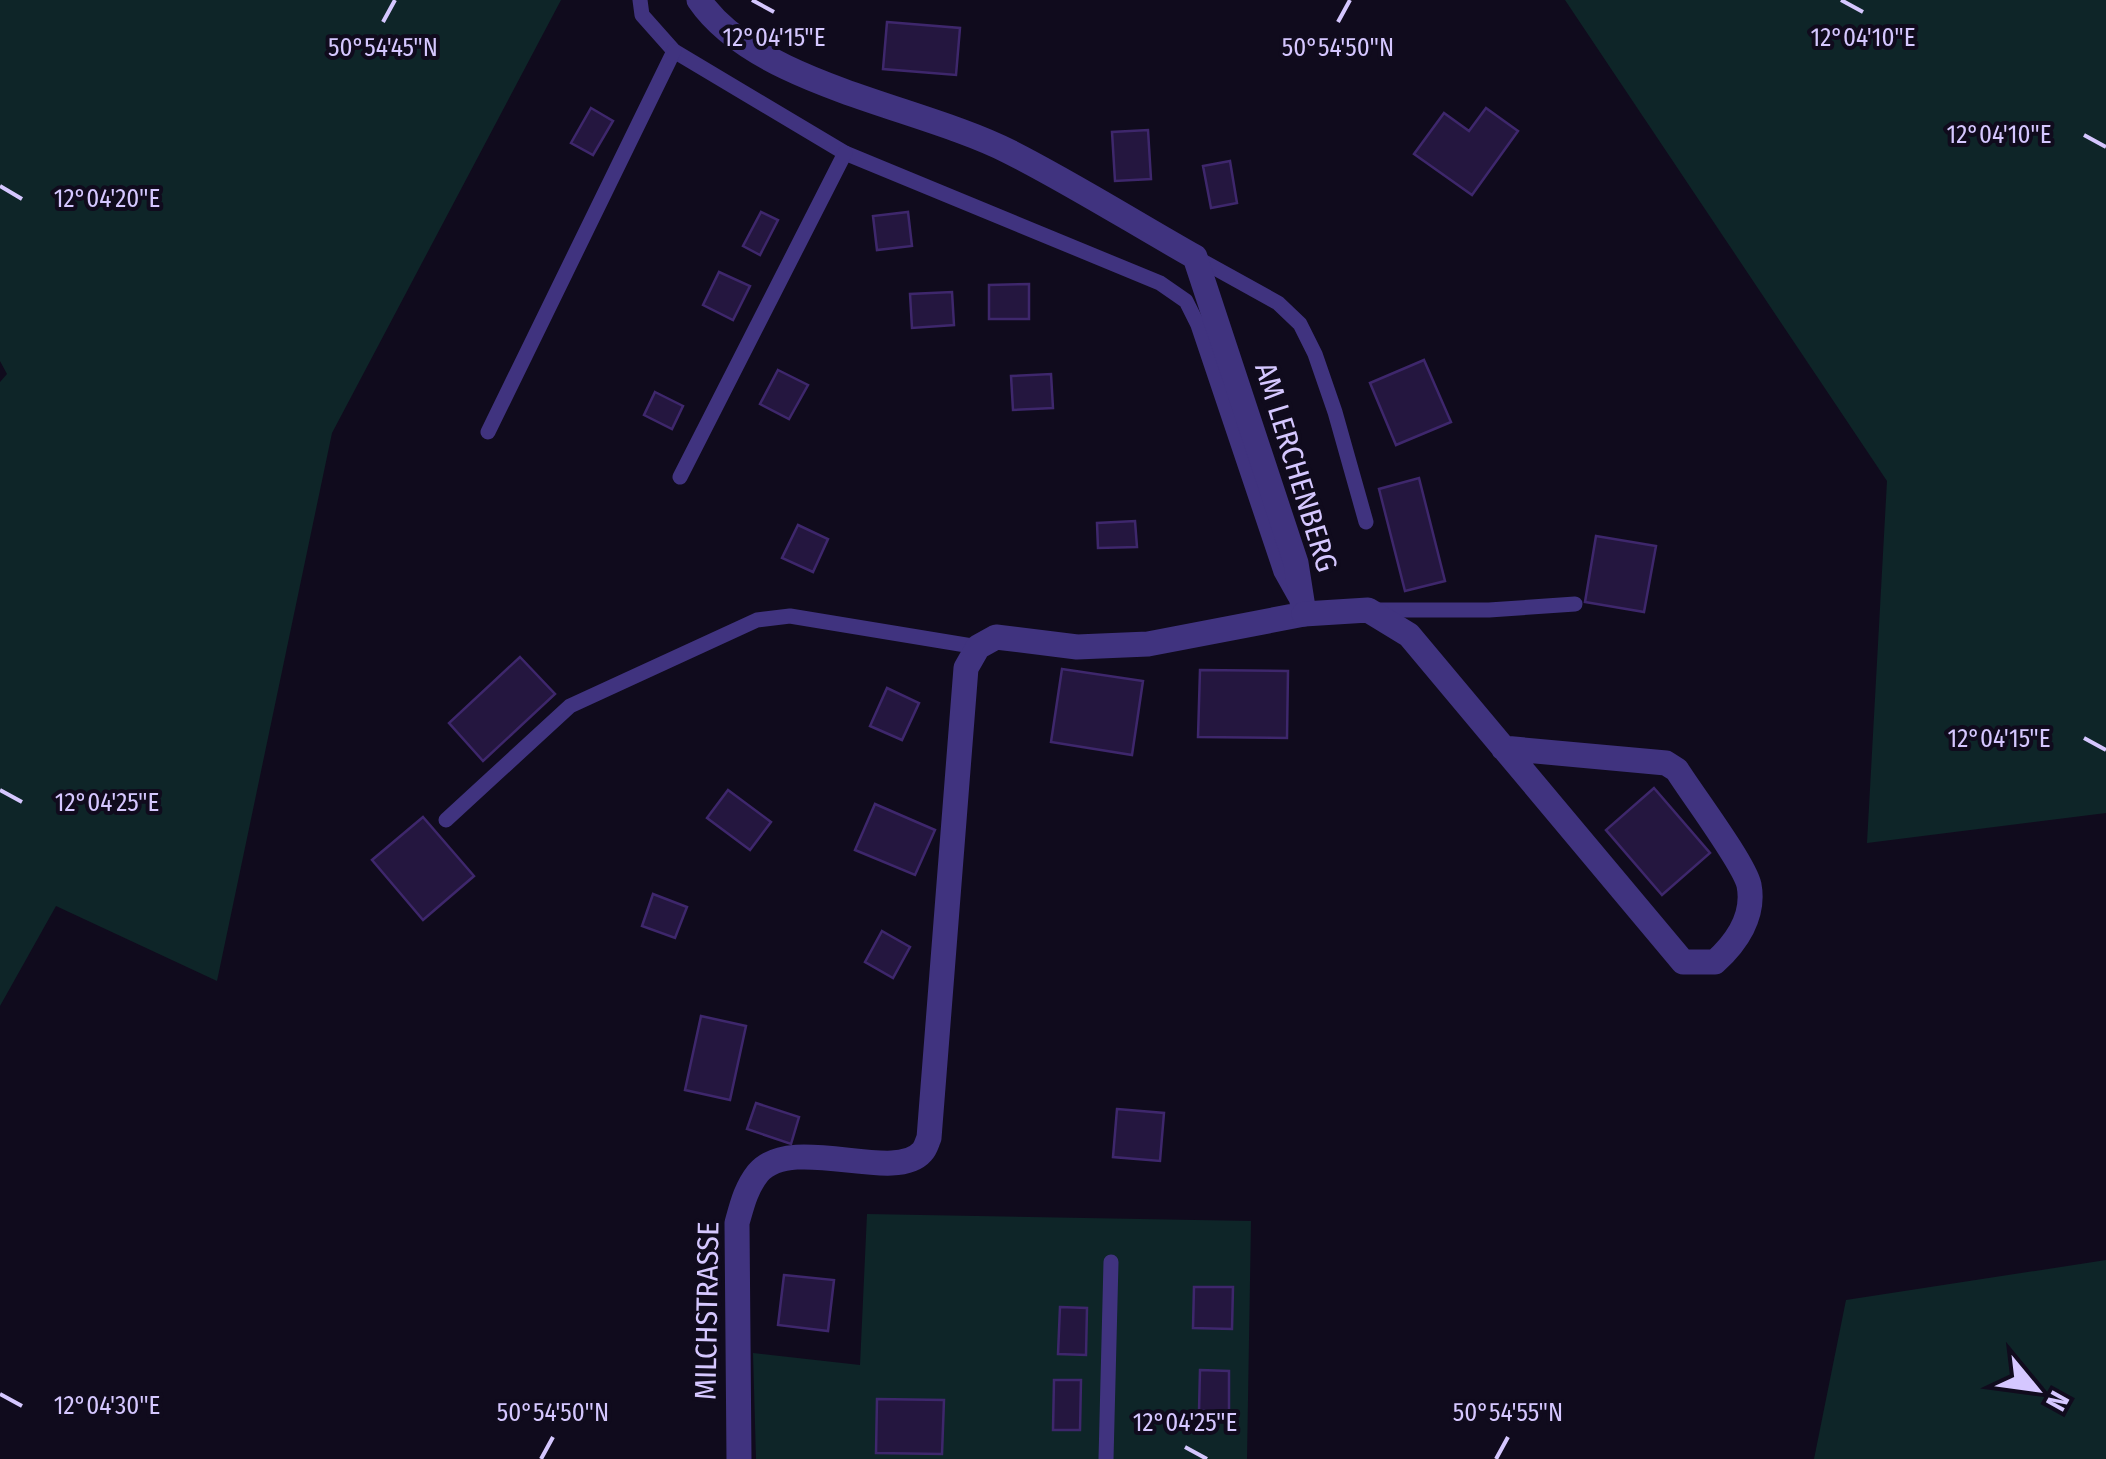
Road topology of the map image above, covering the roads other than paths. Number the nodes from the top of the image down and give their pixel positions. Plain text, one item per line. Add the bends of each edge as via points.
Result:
1 (640, 0) edge
2 (699, 0) edge
3 (674, 51) junction
4 (844, 152) junction
5 (1195, 257) junction
6 (488, 432) dead end
7 (680, 478) dead end
8 (1366, 522) dead end
9 (1575, 604) dead end
10 (1368, 610) junction
11 (1304, 614) junction
12 (978, 647) junction
13 (1503, 748) junction
14 (446, 820) dead end
15 (1111, 1262) dead end
16 (739, 1459) edge
17 (1106, 1459) edge

1 - 3 lane via 642,15
2 - 5 street via 730,33 764,54 811,78 1008,150
3 - 4 lane
3 - 6 lane
4 - 7 lane
4 - 11 lane via 1160,283 1186,301 1281,572
5 - 8 lane via 1278,303 1300,324 1335,412
5 - 11 street, AM LERCHENBERG via 1296,563
9 - 10 lane
10 - 11 street
10 - 13 street via 1409,635
11 - 12 street, AM LERCHENBERG via 1148,644 1077,647 996,638
12 - 14 lane via 790,616 758,620 570,706
12 - 16 street, MILCHSTRASSE via 966,668 929,1138 905,1162 777,1160 746,1190 737,1223
13 - 13 street via 1683,962 1715,962 1736,943 1749,886 1677,770 1666,763
15 - 17 lane

